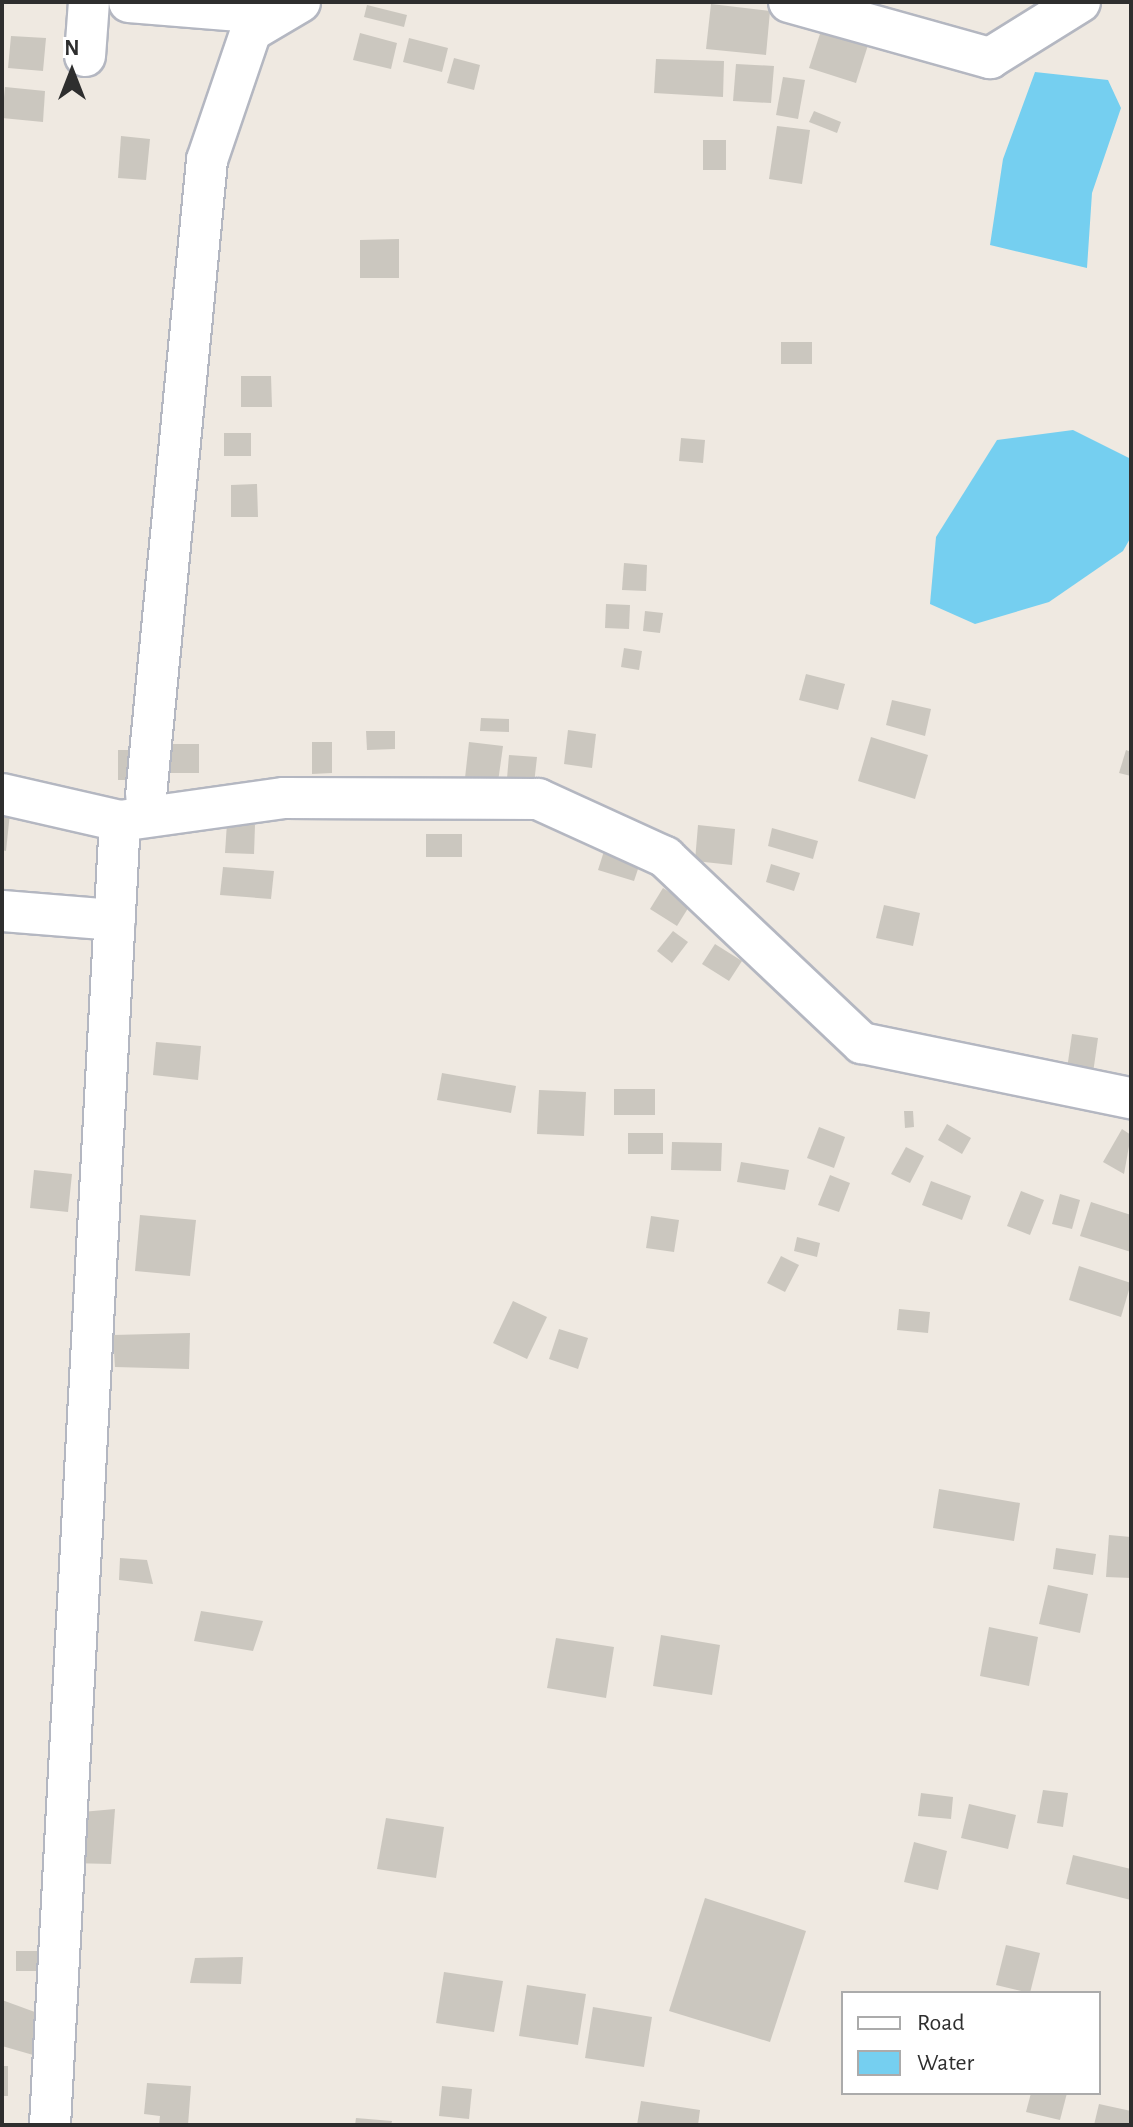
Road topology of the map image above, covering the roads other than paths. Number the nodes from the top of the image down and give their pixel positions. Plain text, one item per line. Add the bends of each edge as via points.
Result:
1 (89, 2) edge
2 (129, 2) edge
3 (300, 2) edge
4 (789, 2) edge
5 (1080, 2) edge
6 (262, 13) dead end
7 (85, 56) dead end
8 (2, 794) edge
9 (133, 809) junction
10 (2, 911) edge
11 (115, 920) junction
12 (1131, 1098) edge
13 (50, 2125) edge

1 - 7 street
2 - 6 street
3 - 9 street via 251,31 207,160
4 - 5 street via 990,58
8 - 9 street
9 - 11 street
9 - 12 street via 284,798 538,799 665,857 862,1043
10 - 11 street
11 - 13 street

